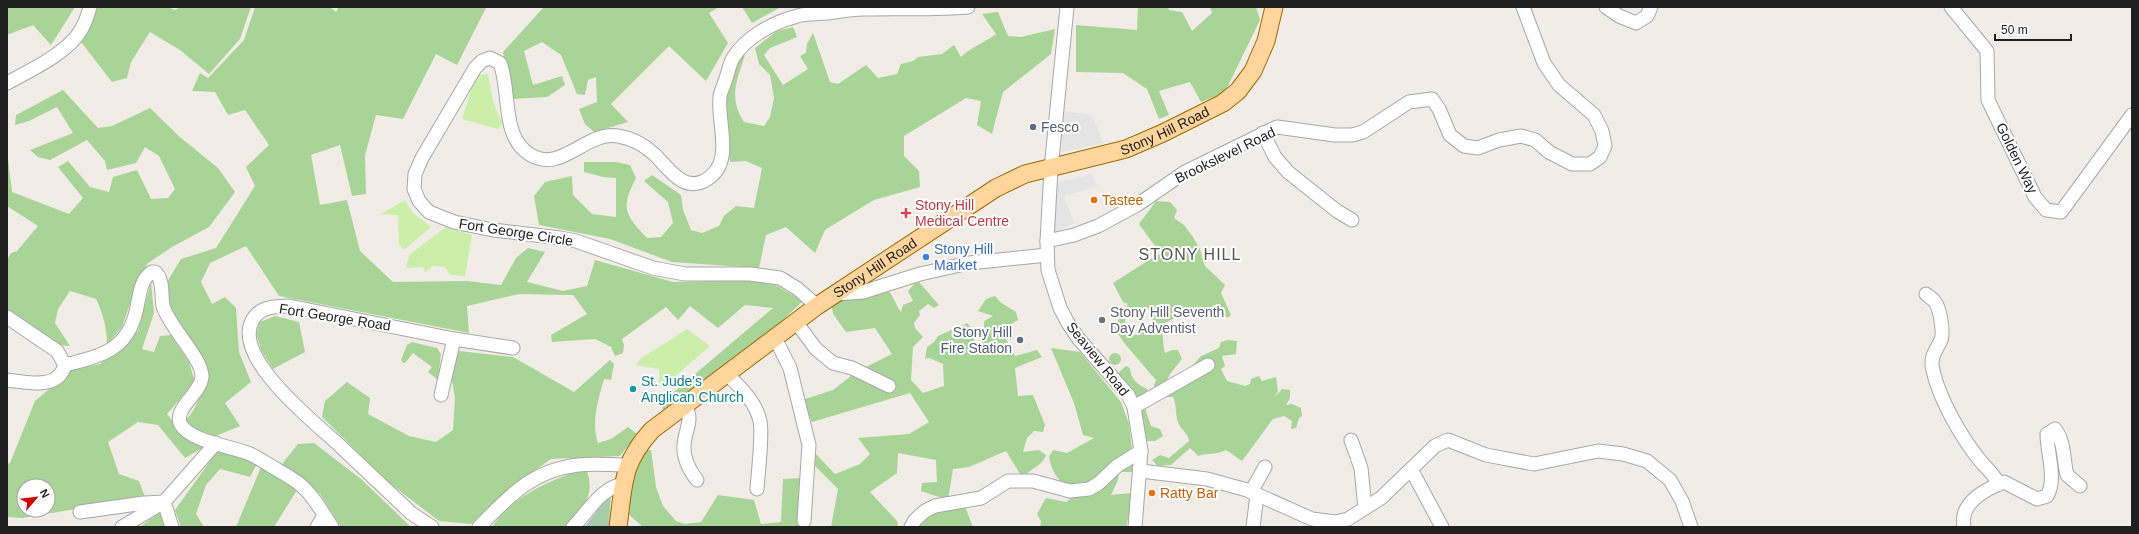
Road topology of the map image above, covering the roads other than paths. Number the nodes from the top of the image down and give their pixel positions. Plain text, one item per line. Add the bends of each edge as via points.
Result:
1 (90, 7) edge
2 (968, 7) edge
3 (1067, 7) edge
4 (1274, 7) edge
5 (1523, 7) edge
6 (1606, 7) edge
7 (1651, 7) edge
8 (1951, 7) edge
9 (7, 83) edge
10 (2132, 115) edge
11 (1263, 133) junction
12 (1051, 169) junction
13 (1352, 220) dead end
14 (1046, 241) junction
15 (1047, 255) junction
16 (835, 294) junction
17 (1926, 294) dead end
18 (817, 306) junction
19 (7, 317) edge
20 (796, 322) junction
21 (775, 338) junction
22 (454, 339) junction
23 (513, 348) dead end
24 (65, 365) junction
25 (1208, 365) dead end
26 (727, 374) junction
27 (7, 380) edge
28 (890, 386) dead end
29 (441, 395) dead end
30 (685, 405) junction
31 (1134, 407) junction
32 (1351, 440) dead end
33 (216, 443) junction
34 (1140, 451) junction
35 (627, 465) junction
36 (1265, 467) dead end
37 (1411, 468) junction
38 (1141, 471) junction
39 (697, 480) dead end
40 (624, 484) junction
41 (1999, 484) junction
42 (2080, 486) dead end
43 (757, 489) dead end
44 (1254, 493) junction
45 (164, 502) junction
46 (1365, 508) junction
47 (80, 512) dead end
48 (324, 516) junction
49 (804, 521) dead end
50 (620, 526) edge
51 (122, 527) edge
52 (172, 527) edge
53 (317, 527) edge
54 (332, 527) edge
55 (432, 527) edge
56 (479, 527) edge
57 (573, 527) edge
58 (911, 527) edge
59 (1136, 527) edge
60 (1253, 527) edge
61 (1442, 527) edge
62 (1691, 527) edge
63 (1964, 527) edge

1 - 9 street via 81,31 75,39 48,59
2 - 18 street, Fort George Circle via 925,10 864,9 795,16 765,29 745,44 733,59 720,97 723,160 715,174 702,182 688,184 676,177 654,154 636,141 617,135 598,138 556,160 538,160 523,149 514,133 506,102 503,70 500,62 490,58 475,68 415,174 414,189 419,201 429,212 454,222 493,230 560,238 653,268 685,274 750,274 780,278 798,289
3 - 12 street, Seaview Road
4 - 12 main road, Stony Hill Road via 1266,41 1253,71 1238,91 1223,103 1126,149
5 - 11 street, Brookslevel Road via 1544,63 1559,86 1594,115 1602,131 1605,146 1600,158 1590,164 1572,164 1549,152 1535,140 1521,136 1499,140 1478,148 1464,146 1450,135 1432,99 1409,102 1363,132 1352,135 1277,127
6 - 7 street via 1619,16 1636,22 1648,16
8 - 10 street, Golden Way via 1988,51 1988,100 2035,197 2046,210 2061,212
11 - 13 street via 1275,157 1288,172
11 - 14 street, Brookslevel Road via 1185,172 1137,205 1098,226
12 - 14 street, Seaview Road
12 - 16 main road, Stony Hill Road via 1025,174 996,188
14 - 15 street, Seaview Road
15 - 16 street via 969,263 920,274 863,292
15 - 31 street, Seaview Road via 1048,270 1060,308 1068,323 1128,395
16 - 18 main road, Stony Hill Road
17 - 41 street via 1935,302 1942,337 1933,354 1936,384 1966,440
18 - 20 main road, Stony Hill Road
19 - 24 street via 57,350
20 - 21 main road, Stony Hill Road
20 - 28 street via 816,349 833,363 852,368
21 - 26 main road, Stony Hill Road
21 - 49 street via 790,368 809,445
22 - 23 street, Fort George Road
22 - 29 street
22 - 55 street, Fort George Road via 289,306 269,307 256,314 249,328 250,342 255,355 274,383 411,513
24 - 27 street via 63,372 48,382
24 - 33 street via 98,357 120,343 130,331 136,316 145,278 155,272 160,277 165,311 199,365 202,376 200,386 179,415 180,422 185,430
25 - 31 street
26 - 30 main road, Stony Hill Road
26 - 43 street via 744,391 761,422
30 - 35 main road, Stony Hill Road via 652,430 636,448
30 - 39 street via 690,415 684,446 689,470
31 - 34 street, Seaview Road
32 - 46 street via 1361,468
33 - 45 street
33 - 48 street via 250,454 297,482 310,495
34 - 38 street, Seaview Road
34 - 58 street via 1089,489 1070,492 1033,482 1008,481 981,498 936,506 925,511
35 - 40 main road, Stony Hill Road
35 - 56 street via 580,465 558,468 537,476 514,492
36 - 44 street
37 - 46 street via 1381,498
37 - 61 street
37 - 62 street via 1435,446 1448,440 1486,455 1534,464 1598,451 1623,454 1647,461 1670,480 1682,501
38 - 44 street via 1207,479
38 - 59 street, Seaview Road via 1135,513
40 - 50 main road, Stony Hill Road
40 - 57 street via 605,490
41 - 42 street via 2004,482 2037,499 2047,496 2052,488 2047,434 2055,429 2060,435 2067,475
41 - 63 street via 1982,492 1970,504 1964,514
44 - 46 street via 1312,519 1335,522
44 - 60 street
45 - 47 street
45 - 51 street
45 - 52 street
48 - 53 street
48 - 54 street

